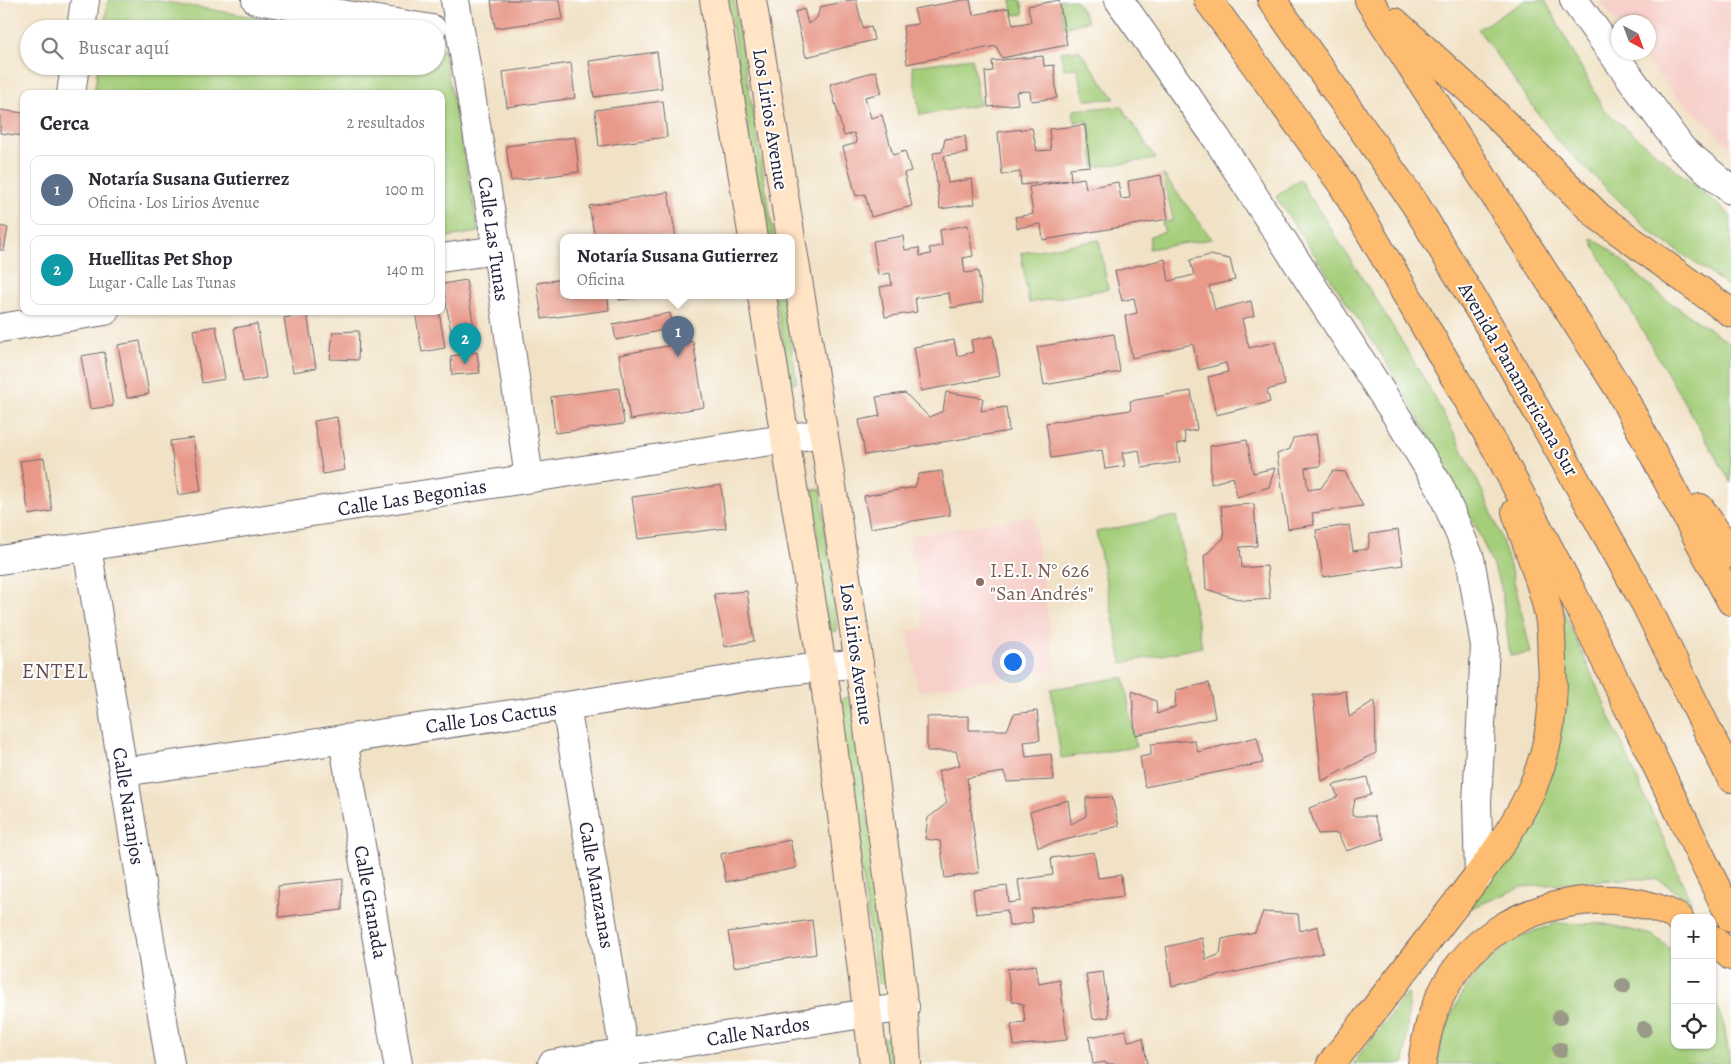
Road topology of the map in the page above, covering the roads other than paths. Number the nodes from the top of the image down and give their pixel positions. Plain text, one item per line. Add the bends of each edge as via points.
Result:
1 (85, 0) edge
2 (256, 0) edge
3 (455, 0) edge
4 (714, 0) edge
5 (752, 0) edge
6 (1120, 0) edge
7 (1208, 0) edge
8 (1272, 0) edge
9 (1370, 0) edge
10 (1574, 0) edge
11 (82, 20) edge
12 (377, 20) edge
13 (448, 31) edge
14 (74, 75) edge
15 (72, 90) edge
16 (1731, 190) edge
17 (752, 234) edge
18 (790, 234) edge
19 (497, 250) junction
20 (445, 257) edge
21 (795, 263) edge
22 (763, 299) edge
23 (1731, 313) edge
24 (60, 315) edge
25 (38, 317) edge
26 (0, 328) edge
27 (1619, 389) junction
28 (823, 433) junction
29 (787, 440) junction
30 (1496, 448) junction
31 (529, 478) junction
32 (87, 547) junction
33 (1731, 554) edge
34 (0, 560) edge
35 (1731, 601) edge
36 (859, 663) junction
37 (821, 667) junction
38 (566, 706) junction
39 (344, 739) junction
40 (124, 772) junction
41 (1731, 778) edge
42 (1479, 876) junction
43 (1671, 914) edge
44 (1731, 918) edge
45 (1716, 943) edge
46 (1731, 956) edge
47 (905, 1008) junction
48 (869, 1013) junction
49 (625, 1058) edge
50 (170, 1064) edge
51 (398, 1064) edge
52 (552, 1064) edge
53 (874, 1064) edge
54 (907, 1064) edge
55 (1331, 1064) edge
56 (1422, 1064) edge

1 - 11 street
2 - 12 street
3 - 13 street, Calle Las Tunas
4 - 17 main road, Los Lirios Avenue
5 - 18 main road, Los Lirios Avenue
6 - 42 street via 1215,136 1391,407 1440,487 1470,558 1485,646 1477,803
7 - 30 highway via 1342,184
8 - 41 highway, Avenida Panamericana Sur via 1415,204 1490,329 1646,604
9 - 23 highway via 1487,106 1598,216
9 - 27 highway
10 - 16 street via 1682,149
13 - 19 street, Calle Las Tunas
14 - 15 street
19 - 20 street
19 - 31 street, Calle Las Tunas
21 - 28 main road, Los Lirios Avenue
22 - 29 main road, Los Lirios Avenue
24 - 25 street
25 - 26 street
27 - 33 highway
27 - 35 highway
28 - 29 street, Calle Las Begonias
28 - 36 main road, Los Lirios Avenue
29 - 31 street, Calle Las Begonias
29 - 37 main road, Los Lirios Avenue
30 - 42 highway via 1549,617 1554,685 1551,726 1532,793 1513,828
30 - 44 highway via 1572,592
31 - 32 street, Calle Las Begonias
32 - 34 street, Calle Las Begonias
32 - 40 street, Calle Naranjos
36 - 37 street, Calle Los Cactus
36 - 47 main road, Los Lirios Avenue
37 - 38 street, Calle Los Cactus
37 - 48 main road, Los Lirios Avenue
38 - 39 street, Calle Los Cactus
38 - 49 street, Calle Manzanas
39 - 40 street, Calle Los Cactus
39 - 51 street, Calle Granada
40 - 50 street, Calle Naranjos
42 - 55 highway
43 - 56 highway via 1637,902 1593,899 1559,905 1517,920 1474,950 1451,976 1430,1021
45 - 46 highway
47 - 48 street, Calle Nardos
47 - 54 main road, Los Lirios Avenue
48 - 49 street, Calle Nardos
48 - 53 main road, Los Lirios Avenue
49 - 52 street, Calle Nardos

